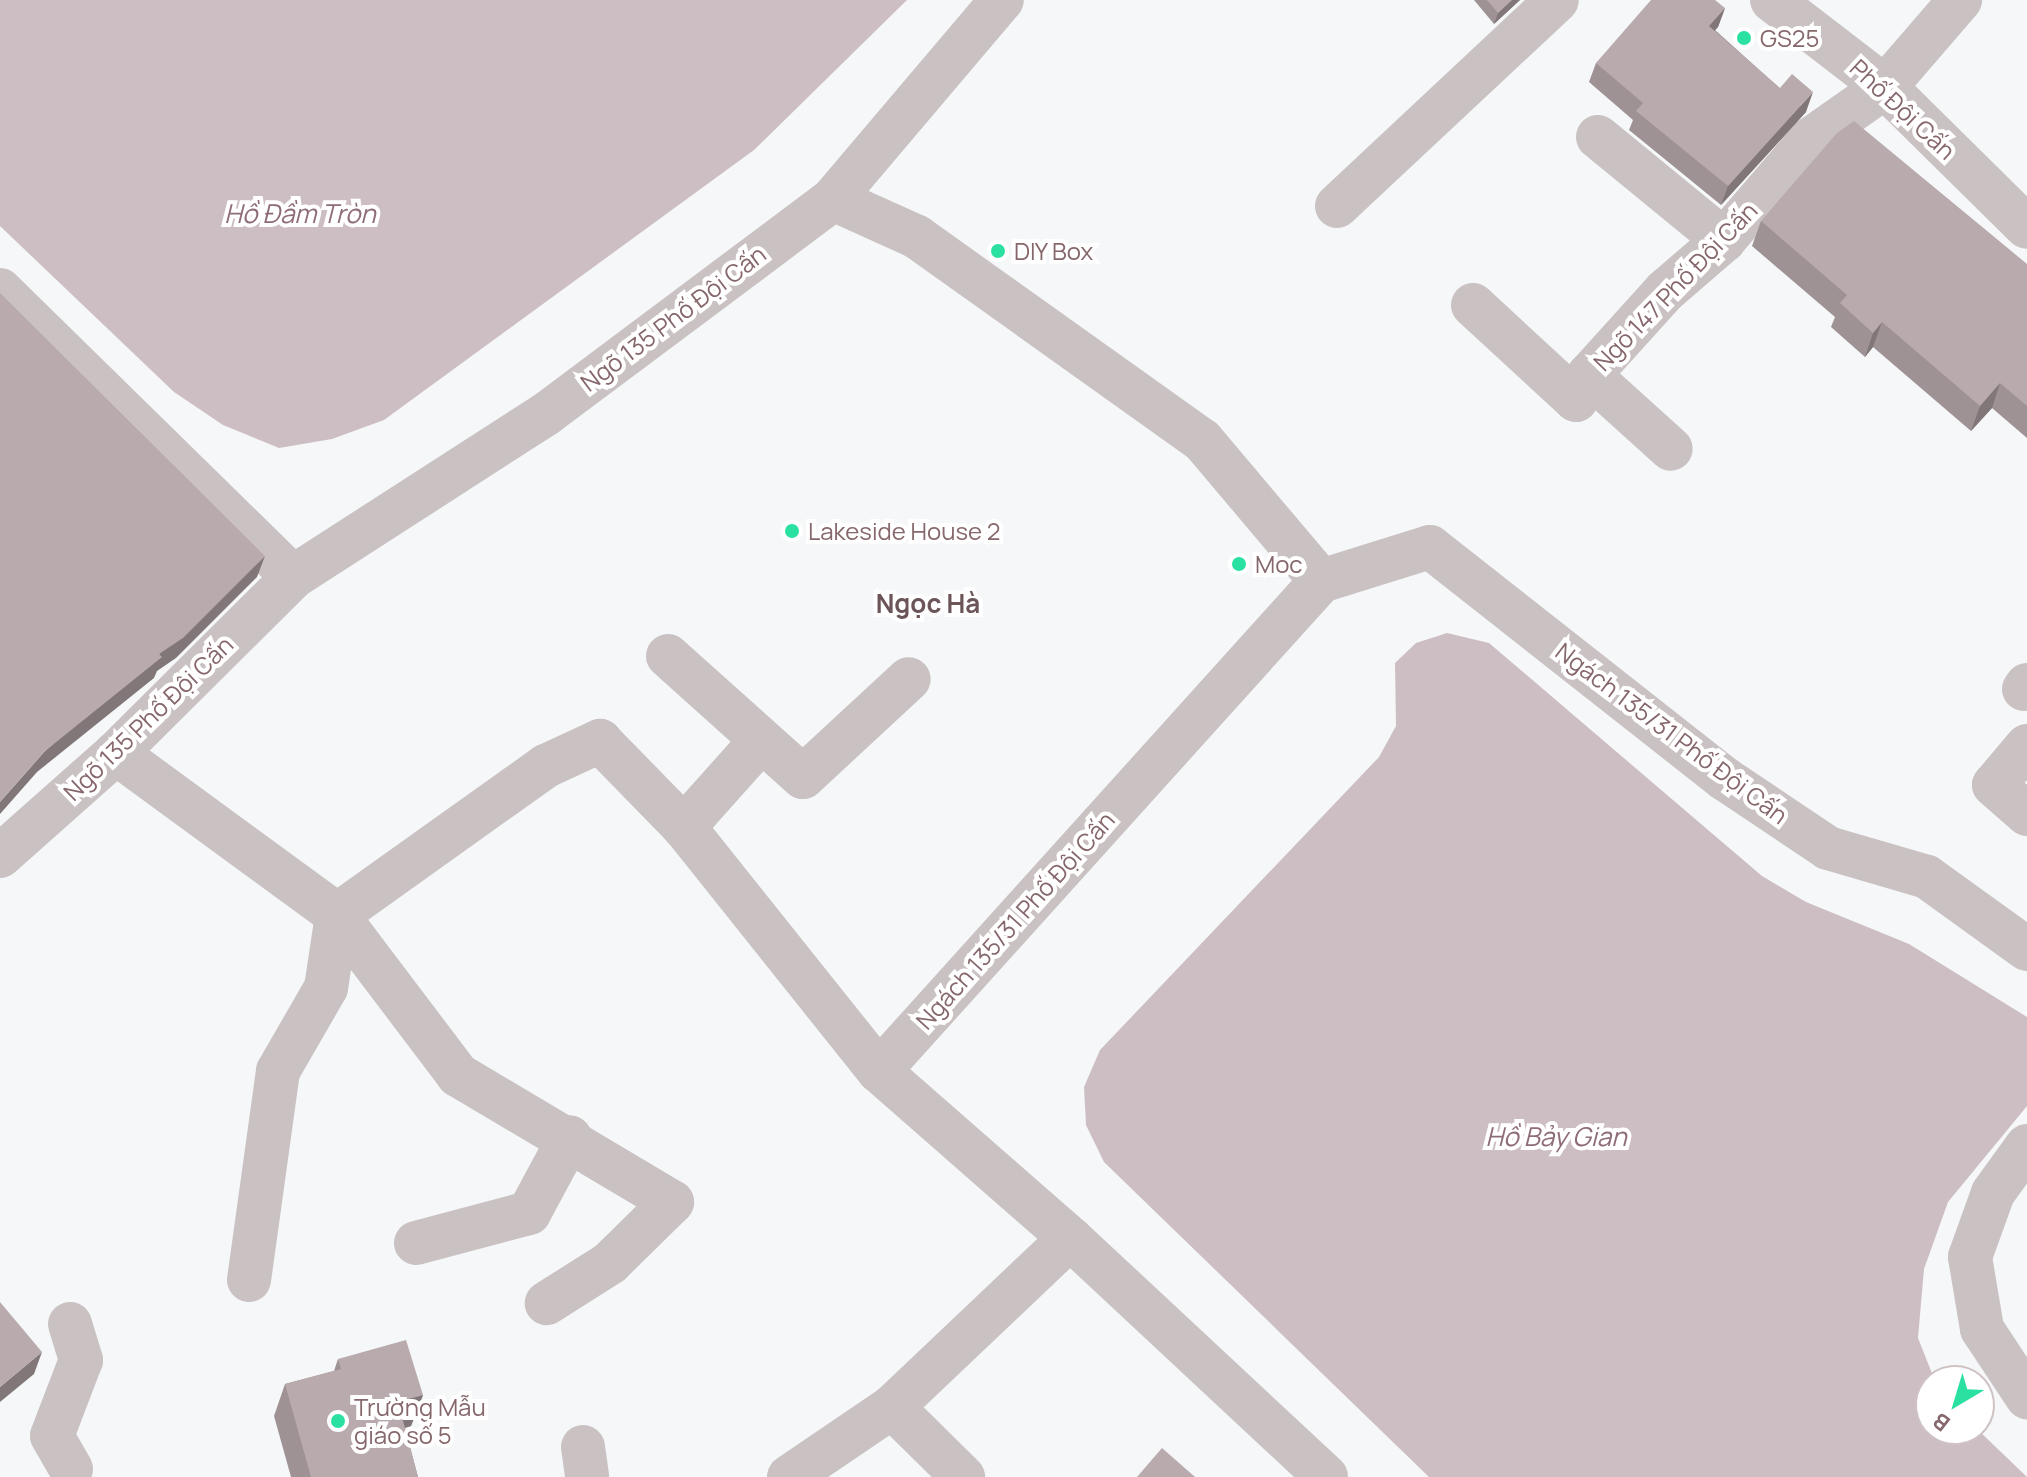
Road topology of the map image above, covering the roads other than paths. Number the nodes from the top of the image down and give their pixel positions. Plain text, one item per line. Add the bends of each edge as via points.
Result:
1 (1002, 0) edge
2 (1557, 0) edge
3 (1772, 0) edge
4 (1960, 0) edge
5 (1885, 87) junction
6 (1598, 137) dead end
7 (833, 199) junction
8 (1337, 206) dead end
9 (2027, 227) edge
10 (1724, 240) junction
11 (0, 290) edge
12 (1473, 305) dead end
13 (1589, 375) junction
14 (1671, 449) dead end
15 (293, 577) junction
16 (1321, 581) junction
17 (668, 656) dead end
18 (909, 679) dead end
19 (759, 743) junction
20 (2027, 746) edge
21 (116, 753) junction
22 (2027, 814) edge
23 (684, 827) junction
24 (0, 856) edge
25 (337, 915) junction
26 (2027, 949) edge
27 (879, 1071) junction
28 (570, 1137) junction
29 (2027, 1146) edge
30 (1070, 1238) junction
31 (416, 1243) dead end
32 (249, 1280) dead end
33 (547, 1303) dead end
34 (70, 1324) dead end
35 (2027, 1397) edge
36 (892, 1407) junction
37 (78, 1474) edge
38 (789, 1477) edge
39 (963, 1477) edge
40 (1326, 1477) edge

1 - 7 street, Ngõ 135 Phố Đội Cấn
2 - 8 street
3 - 5 street, Phố Đội Cấn
4 - 5 street, Ngõ 147 Phố Đội Cấn
5 - 9 street, Phố Đội Cấn
5 - 10 street, Ngõ 147 Phố Đội Cấn via 1811,139
6 - 10 street
7 - 15 street, Ngõ 135 Phố Đội Cấn via 546,414
7 - 16 street via 917,237 1202,440
10 - 13 street, Ngõ 147 Phố Đội Cấn via 1665,291
11 - 15 street
12 - 13 street, Ngõ 147 Phố Đội Cấn via 1576,400
13 - 14 street
15 - 21 street, Ngõ 135 Phố Đội Cấn
16 - 26 street, Ngách 135/31 Phố Đội Cấn via 1430,547 1776,814 1828,848 1927,877
16 - 27 street, Ngách 135/31 Phố Đội Cấn
17 - 19 street
18 - 19 street via 803,777
19 - 23 street
20 - 22 street via 1994,785
21 - 24 street, Ngõ 135 Phố Đội Cấn
21 - 25 street
23 - 25 street via 600,741 546,766
23 - 27 street
25 - 28 street via 458,1075
25 - 32 street via 326,988 278,1071
27 - 30 street
28 - 31 street via 529,1213
28 - 33 street via 672,1202 610,1263
29 - 35 street via 1993,1193 1970,1257 1982,1329
30 - 36 street
30 - 40 street
34 - 37 street via 81,1360 52,1436
36 - 38 street
36 - 39 street

